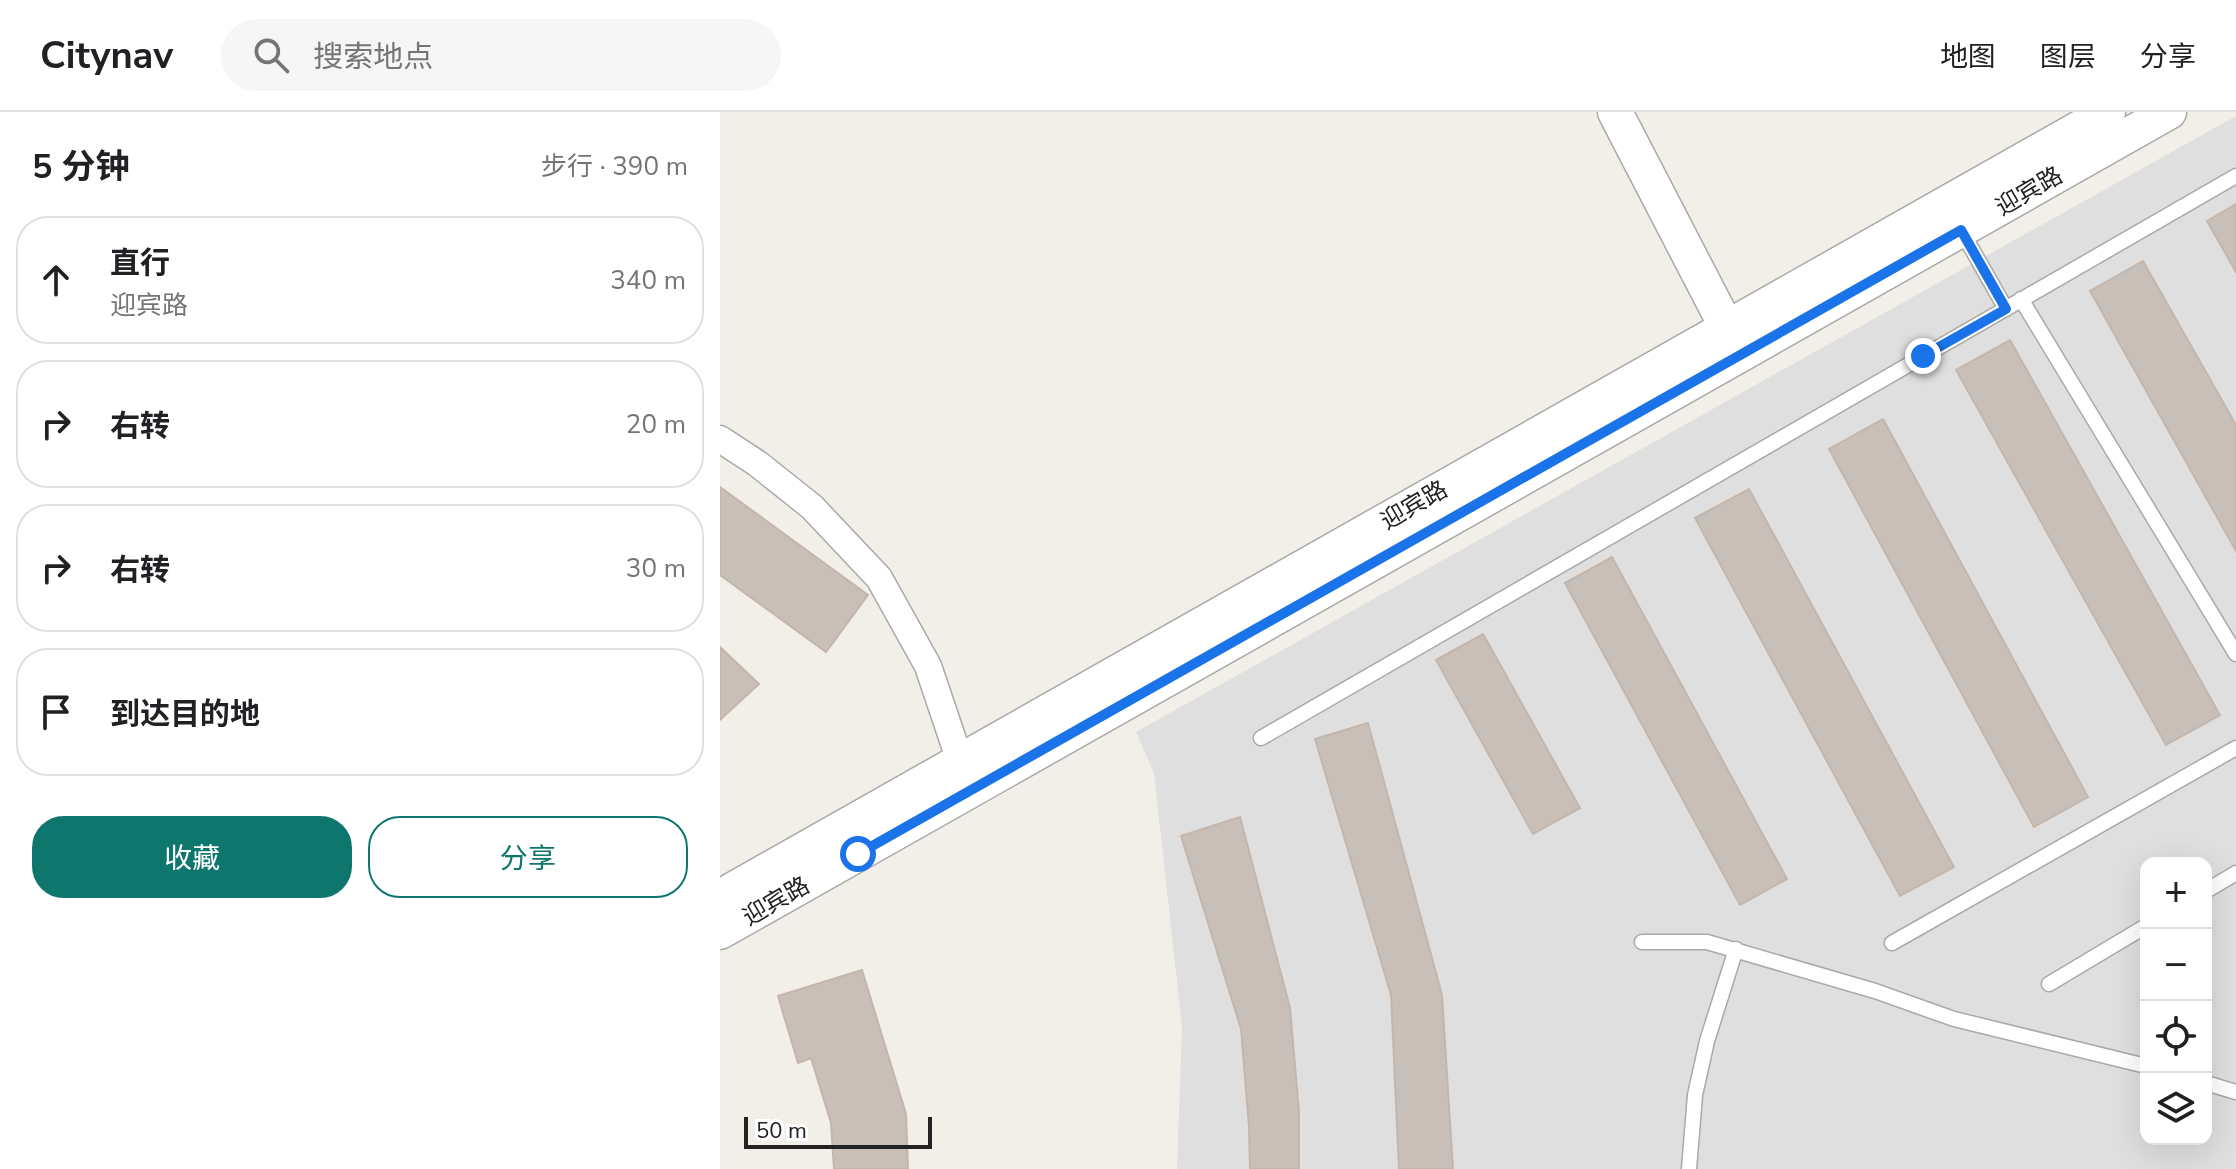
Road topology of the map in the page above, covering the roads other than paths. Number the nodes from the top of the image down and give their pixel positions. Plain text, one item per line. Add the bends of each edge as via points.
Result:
1 (1615, 112) edge
2 (2108, 112) edge
3 (2169, 112) edge
4 (2236, 176) edge
5 (1961, 230) junction
6 (2021, 299) junction
7 (2006, 309) junction
8 (1727, 328) junction
9 (720, 439) edge
10 (2236, 654) edge
11 (1261, 738) dead end
12 (2236, 748) edge
13 (960, 761) junction
14 (2236, 873) edge
15 (2212, 887) edge
16 (720, 897) edge
17 (2141, 929) edge
18 (720, 932) edge
19 (1642, 942) dead end
20 (1892, 943) dead end
21 (1736, 949) junction
22 (2049, 984) dead end
23 (2140, 1065) edge
24 (2212, 1085) edge
25 (2236, 1092) edge
26 (1689, 1169) edge

1 - 8 street
2 - 8 street, 迎宾路
3 - 5 street, 迎宾路
4 - 6 lane
5 - 7 lane
5 - 18 street, 迎宾路
6 - 7 lane
6 - 10 lane
7 - 11 lane
8 - 13 street, 迎宾路
9 - 13 street via 812,507 879,578 928,666
12 - 20 lane
13 - 16 street, 迎宾路
14 - 15 lane
17 - 22 lane
19 - 21 lane via 1707,942
21 - 23 lane via 1954,1019
21 - 26 lane via 1695,1095
24 - 25 lane

